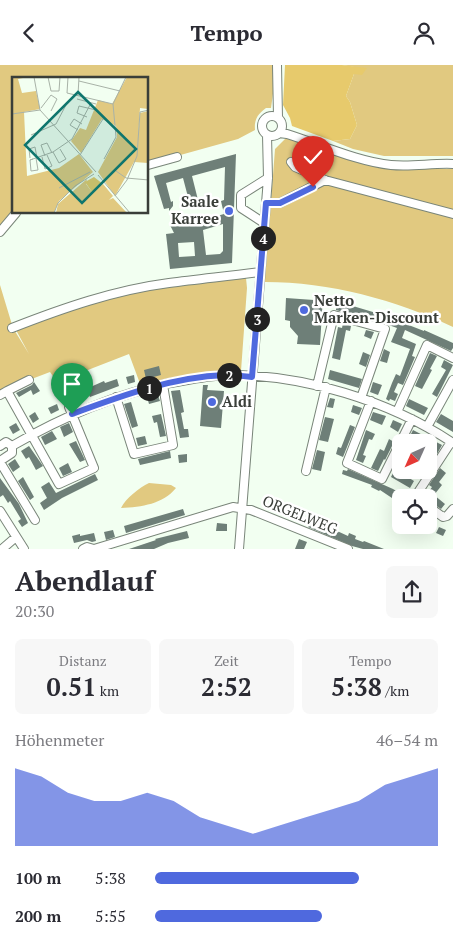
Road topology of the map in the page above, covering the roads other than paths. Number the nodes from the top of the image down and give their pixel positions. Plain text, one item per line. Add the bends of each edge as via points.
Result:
1 (277, 68) edge
2 (274, 116) junction
3 (282, 125) junction
4 (274, 135) junction
5 (319, 143) junction
6 (177, 157) dead end
7 (291, 162) dead end
8 (453, 164) edge
9 (149, 165) edge
10 (268, 178) junction
11 (326, 180) junction
12 (266, 203) junction
13 (15, 214) edge
14 (453, 214) edge
15 (264, 223) junction
16 (0, 232) edge
17 (260, 272) junction
18 (12, 328) dead end
19 (385, 329) junction
20 (394, 331) dead end
21 (453, 358) edge
22 (252, 377) junction
23 (29, 380) dead end
24 (139, 380) dead end
25 (453, 380) edge
26 (163, 385) junction
27 (322, 387) junction
28 (142, 389) junction
29 (3, 393) edge
30 (116, 397) junction
31 (361, 398) junction
32 (371, 401) junction
33 (70, 410) junction
34 (397, 412) junction
35 (412, 419) junction
36 (427, 427) junction
37 (31, 435) junction
38 (452, 442) edge
39 (0, 446) edge
40 (12, 446) junction
41 (0, 461) edge
42 (306, 471) dead end
43 (420, 489) edge
44 (242, 508) junction
45 (453, 509) edge
46 (0, 511) edge
47 (437, 513) edge
48 (35, 520) dead end
49 (16, 537) junction
50 (2, 549) edge
51 (24, 549) edge
52 (83, 549) edge
53 (239, 549) edge
54 (348, 549) edge

1 - 2 street
2 - 3 street
2 - 4 street via 264,119 261,125 263,131
3 - 4 street
3 - 5 street
4 - 5 street via 287,134
4 - 10 street
5 - 8 street via 360,159 390,165
6 - 9 street
7 - 11 street via 295,167
10 - 12 street
10 - 15 street via 241,195 240,208
11 - 12 street via 280,203
11 - 14 street
12 - 15 street
13 - 16 street
15 - 17 street
17 - 18 street via 168,283 114,294 64,308
17 - 22 street
19 - 20 street
19 - 27 street via 334,315
19 - 31 street
21 - 34 street via 423,343
22 - 26 street via 228,375
22 - 27 street
22 - 44 street
23 - 29 street
24 - 28 street
25 - 36 street
26 - 28 street
26 - 30 street via 173,445 134,454
27 - 31 street
27 - 42 street
28 - 30 street
29 - 37 street
30 - 33 street
31 - 32 street
32 - 34 street
32 - 35 street via 347,463 382,479
33 - 37 street
33 - 37 street via 94,468 59,484
34 - 35 street
35 - 36 street
36 - 38 street
37 - 40 street
38 - 43 street
39 - 40 street via 6,442
40 - 41 street via 12,453
41 - 48 street
44 - 52 street via 233,507 94,549
44 - 53 street
44 - 54 street, ORGELWEG
45 - 47 street via 443,517
46 - 49 street
49 - 50 street
49 - 51 street

